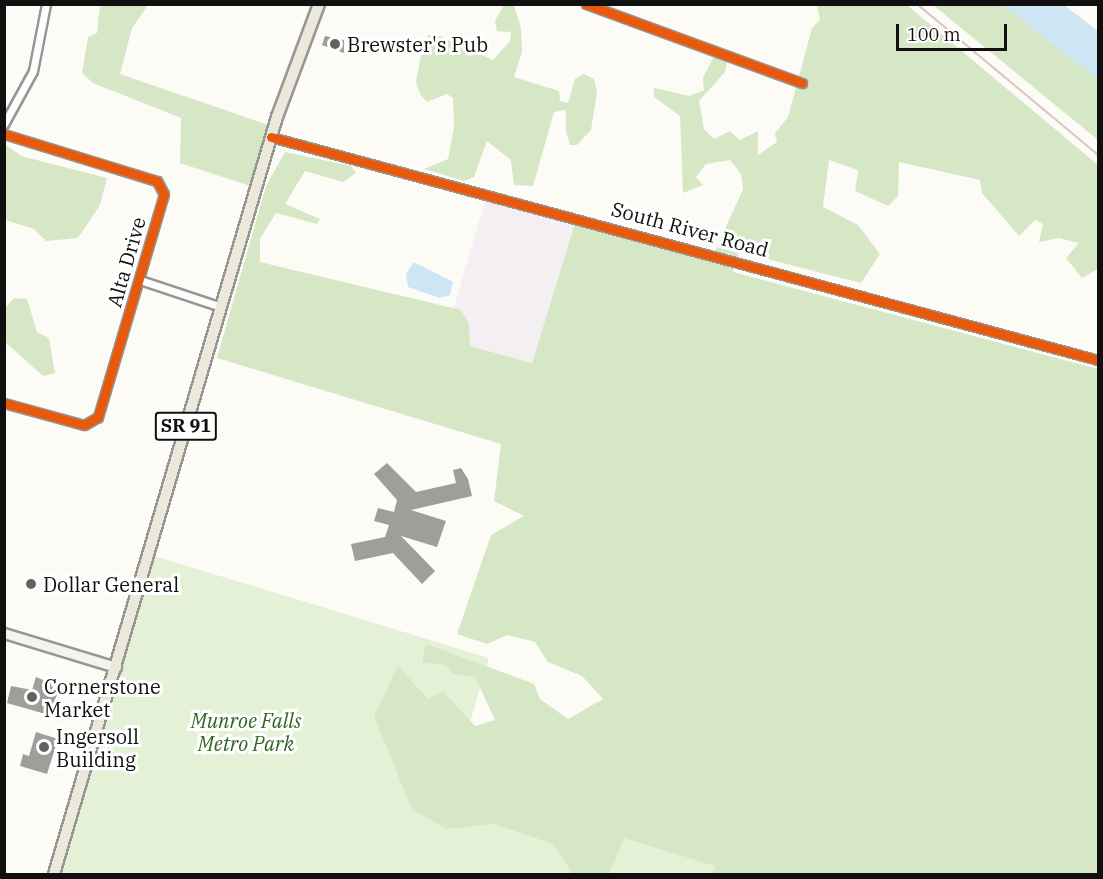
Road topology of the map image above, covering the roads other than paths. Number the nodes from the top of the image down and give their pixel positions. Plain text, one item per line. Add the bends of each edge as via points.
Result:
1 (46, 4) edge
2 (319, 4) edge
3 (586, 4) edge
4 (802, 83) dead end
5 (4, 124) edge
6 (4, 134) edge
7 (271, 137) junction
8 (140, 280) junction
9 (221, 308) junction
10 (1098, 360) edge
11 (4, 403) edge
12 (4, 633) edge
13 (116, 667) junction
14 (54, 874) edge

1 - 5 street via 33,71
2 - 7 main road, SR 91
3 - 4 street
6 - 8 street, Alta Drive via 157,181 164,194
7 - 9 main road, SR 91
7 - 10 street, South River Road
8 - 9 street
8 - 11 street, Alta Drive via 98,417 84,425
9 - 13 main road, SR 91
12 - 13 street
13 - 14 main road, SR 91

